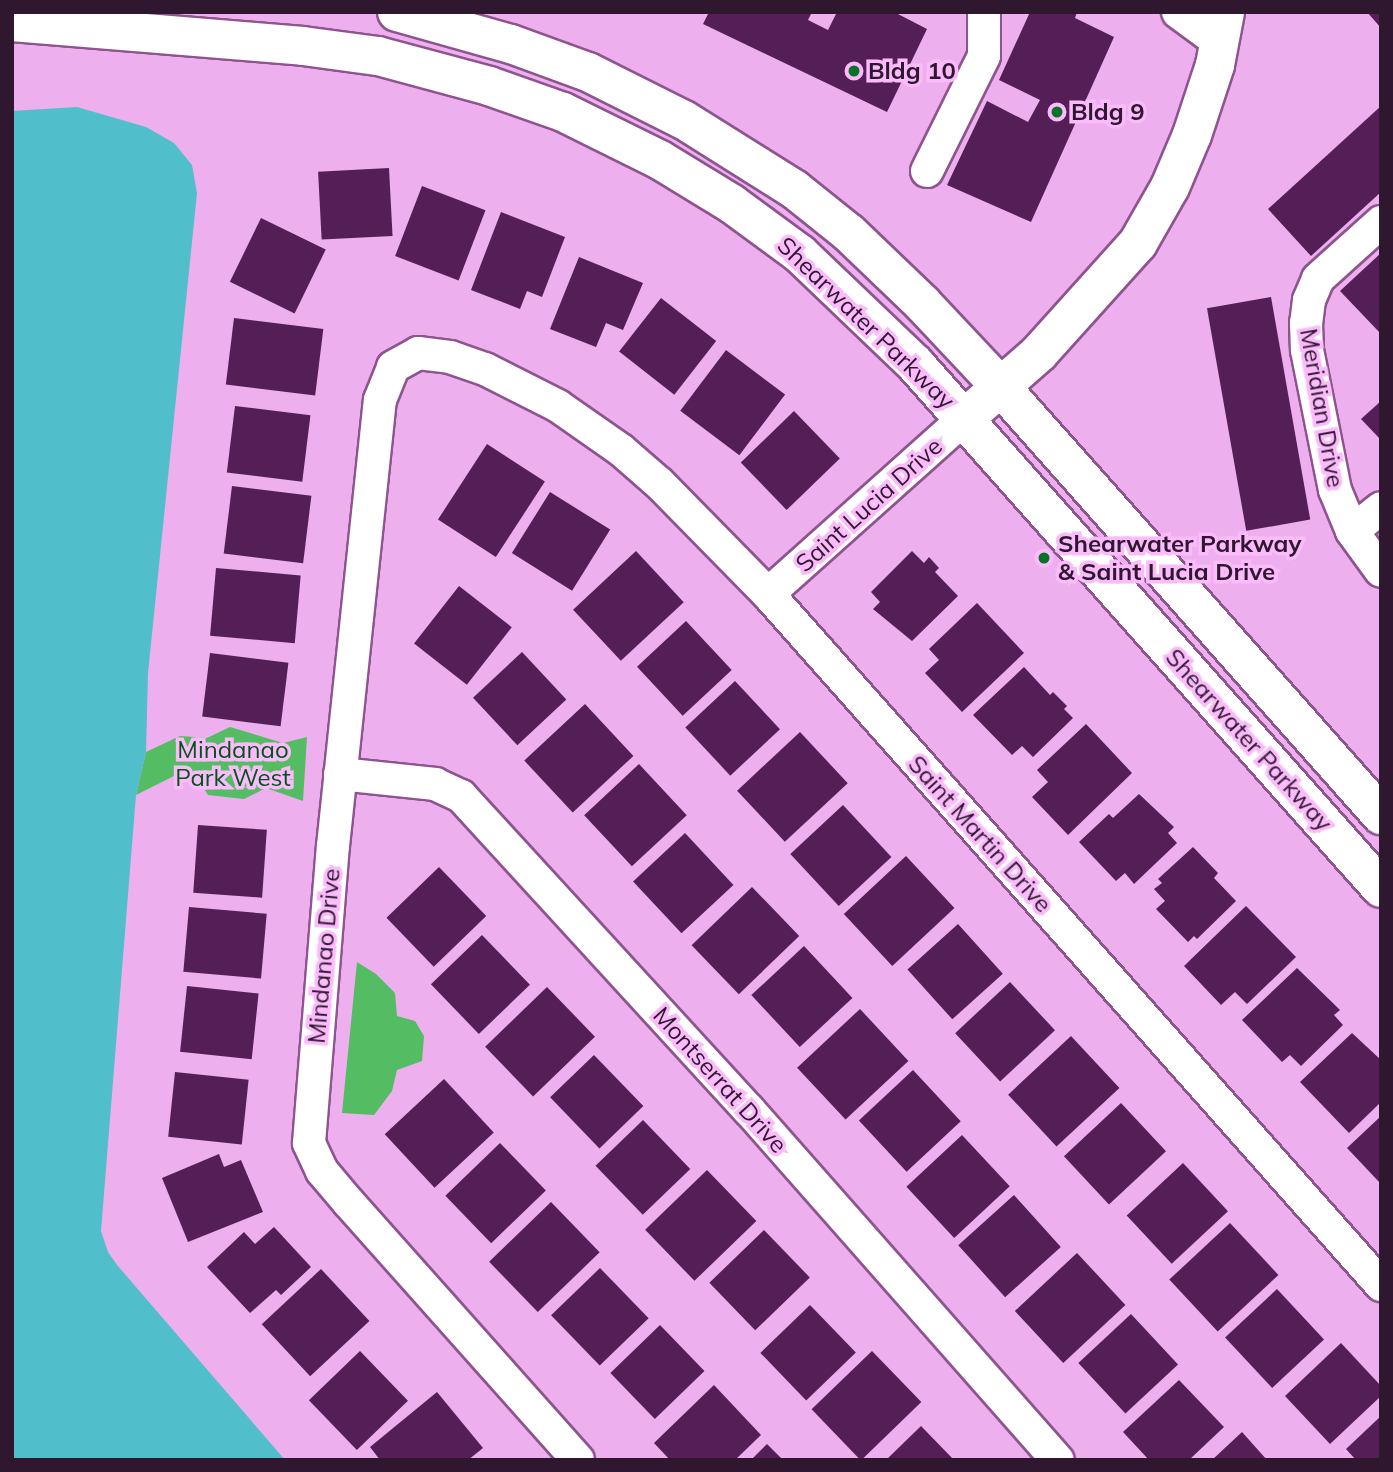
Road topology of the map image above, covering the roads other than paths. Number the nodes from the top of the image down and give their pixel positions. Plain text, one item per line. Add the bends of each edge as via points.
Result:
1 (397, 12) edge
2 (984, 12) edge
3 (1178, 12) edge
4 (12, 22) edge
5 (1222, 28) edge
6 (927, 172) dead end
7 (1381, 222) edge
8 (401, 360) joint
9 (1000, 386) junction
10 (964, 419) junction
11 (1381, 508) edge
12 (1352, 531) junction
13 (1381, 570) edge
14 (768, 594) junction
15 (340, 774) junction
16 (1381, 815) edge
17 (1381, 888) edge
18 (1381, 1285) edge
19 (578, 1460) edge
20 (1058, 1460) edge

1 - 9 main road, Shearwater Parkway via 562,63 684,120 794,189 849,233
2 - 6 street via 984,55
3 - 5 street
4 - 10 main road, Shearwater Parkway via 378,56 489,86 563,113 660,160 732,204 800,254 915,363
5 - 9 main road, Saint Lucia Drive via 1205,100 1182,161 1138,243 1039,353
7 - 12 street, Meridian Drive via 1318,279 1306,323 1329,471
8 - 14 street, Saint Martin Drive via 425,352 450,357 485,369 558,406 659,483
8 - 15 street, Mindanao Drive via 388,375 380,400
9 - 10 main road, Saint Lucia Drive
9 - 16 main road, Shearwater Parkway
10 - 14 street, Saint Lucia Drive
10 - 17 main road, Shearwater Parkway
11 - 12 street
12 - 13 street, Meridian Drive
14 - 18 street, Saint Martin Drive
15 - 19 street, Mindanao Drive via 308,1125 311,1153 349,1203
15 - 20 street, Montserrat Drive via 435,784 461,796

